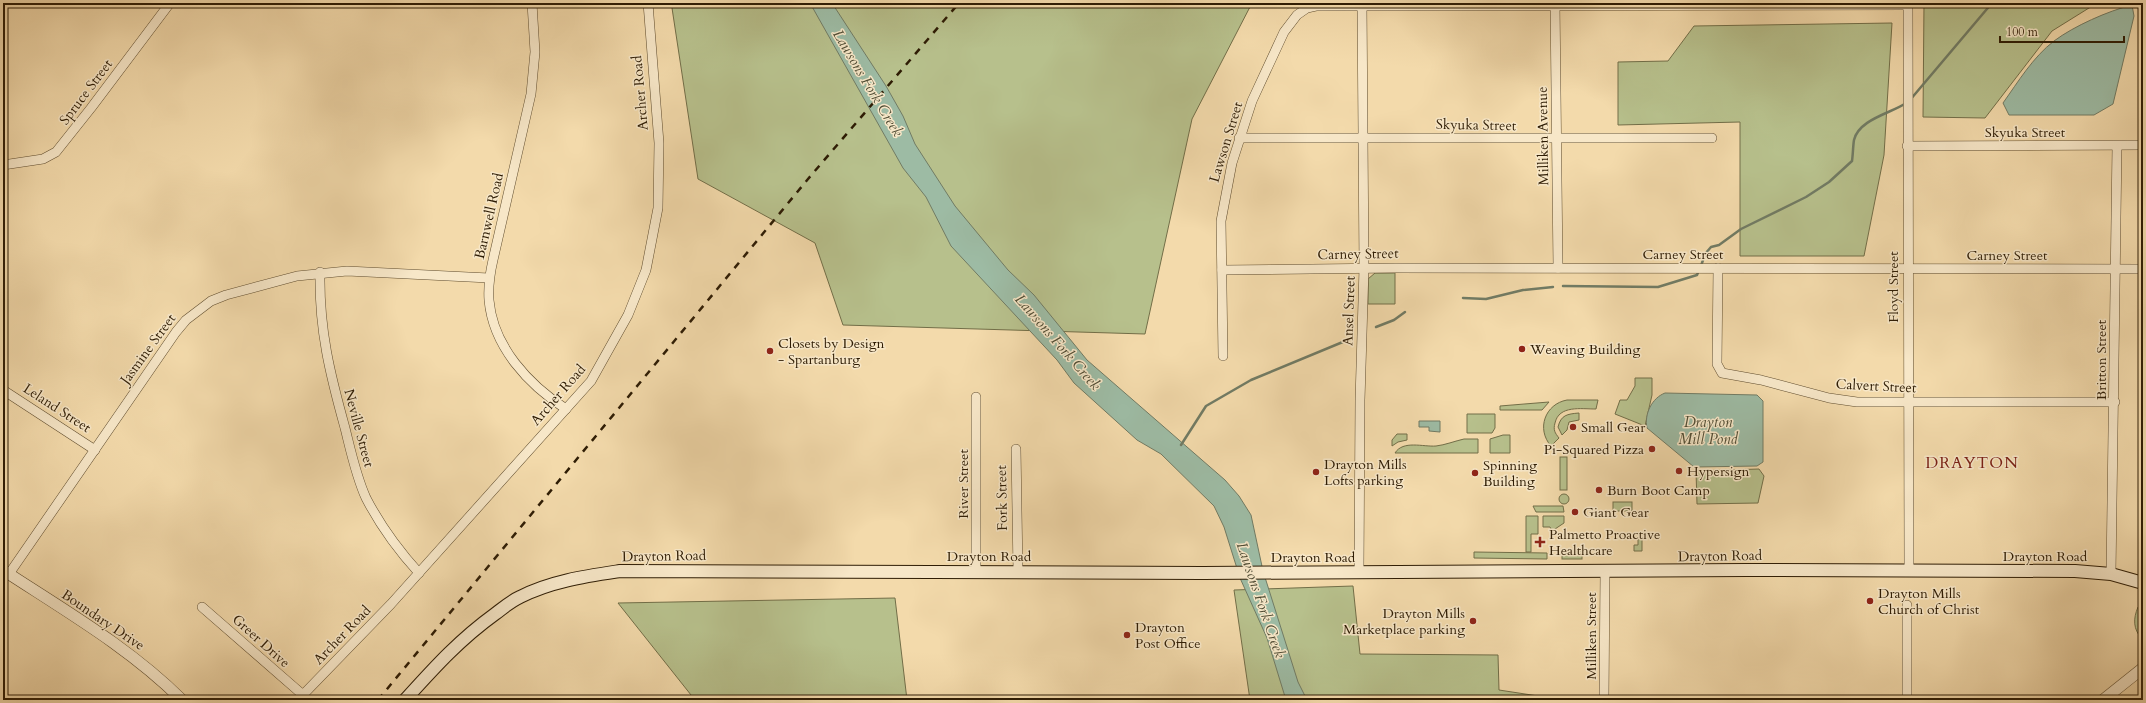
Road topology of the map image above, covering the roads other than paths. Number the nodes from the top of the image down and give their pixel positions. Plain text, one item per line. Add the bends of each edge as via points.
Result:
1 (170, 3) edge
2 (532, 3) edge
3 (648, 3) edge
4 (1908, 4) edge
5 (1362, 5) edge
6 (1555, 5) edge
7 (1240, 138) junction
8 (1712, 138) dead end
9 (1363, 139) junction
10 (1558, 139) junction
11 (2143, 145) edge
12 (1907, 146) junction
13 (2117, 146) junction
14 (3, 165) edge
15 (1364, 268) junction
16 (1558, 268) junction
17 (1713, 268) junction
18 (1907, 268) junction
19 (2116, 269) junction
20 (2143, 269) edge
21 (1222, 270) junction
22 (320, 272) junction
23 (489, 278) junction
24 (1223, 356) dead end
25 (3, 390) edge
26 (976, 397) dead end
27 (1908, 402) junction
28 (2115, 402) junction
29 (566, 409) junction
30 (1016, 449) dead end
31 (95, 450) junction
32 (976, 570) junction
33 (1909, 570) junction
34 (1018, 571) junction
35 (6, 572) edge
36 (1359, 572) junction
37 (1605, 572) junction
38 (419, 573) junction
39 (2111, 574) junction
40 (2143, 583) edge
41 (1908, 605) dead end
42 (202, 606) dead end
43 (2143, 668) edge
44 (300, 697) edge
45 (182, 700) edge
46 (405, 700) edge
47 (1604, 700) edge
48 (1908, 700) edge
49 (2103, 700) edge

1 - 14 street, Spruce Street via 56,152 43,159
2 - 23 street, Barnwell Road via 535,52 531,94
3 - 29 street, Archer Road via 660,178 652,247 637,293 621,328 591,381
4 - 6 street, Lawson Street
4 - 12 street, Floyd Street
5 - 6 street, Lawson Street
5 - 7 street, Lawson Street via 1316,6 1307,8 1297,15 1275,50 1252,101
5 - 9 street, Ansel Street
6 - 10 street, Milliken Avenue
7 - 9 street, Skyuka Street
7 - 21 street, Lawson Street via 1224,196
8 - 10 street, Skyuka Street
9 - 10 street, Skyuka Street
9 - 15 street, Ansel Street
10 - 16 street, Milliken Avenue
11 - 13 street, Skyuka Street
12 - 13 street, Skyuka Street
12 - 18 street, Floyd Street
13 - 19 street, Britton Street
15 - 16 street, Carney Street
15 - 21 street, Carney Street
15 - 36 street, Ansel Street
16 - 17 street, Carney Street
17 - 18 street, Carney Street
17 - 27 street, Calvert Street via 1717,364 1722,373 1843,400
18 - 19 street, Carney Street
18 - 27 street, Floyd Street
19 - 20 street, Carney Street
19 - 28 street, Britton Street
21 - 24 street, Lawson Street
22 - 23 street, Jasmine Street via 361,271
22 - 31 street, Jasmine Street via 274,281 226,295 198,310 176,332
22 - 38 street, Neville Street via 320,317 327,361 360,482 374,512
23 - 29 street, Barnwell Road via 491,311 510,356 535,386
25 - 31 street, Leland Street
26 - 32 street, River Street
27 - 28 street, Calvert Street
27 - 33 street, Floyd Street
28 - 39 street, Britton Street
29 - 38 street, Archer Road
30 - 34 street, Fork Street
31 - 35 street, Jasmine Street
32 - 34 main road, Drayton Road
32 - 46 main road, Drayton Road via 684,570 620,571 585,576 534,591 507,604 457,643
33 - 37 main road, Drayton Road
33 - 39 main road, Drayton Road via 2075,571
34 - 36 main road, Drayton Road
35 - 45 street, Boundary Drive via 123,650
36 - 37 main road, Drayton Road
37 - 47 street, Milliken Street
38 - 44 street, Archer Road via 363,635
39 - 40 main road, Drayton Road
41 - 48 street
42 - 44 street, Greer Drive
43 - 49 street

